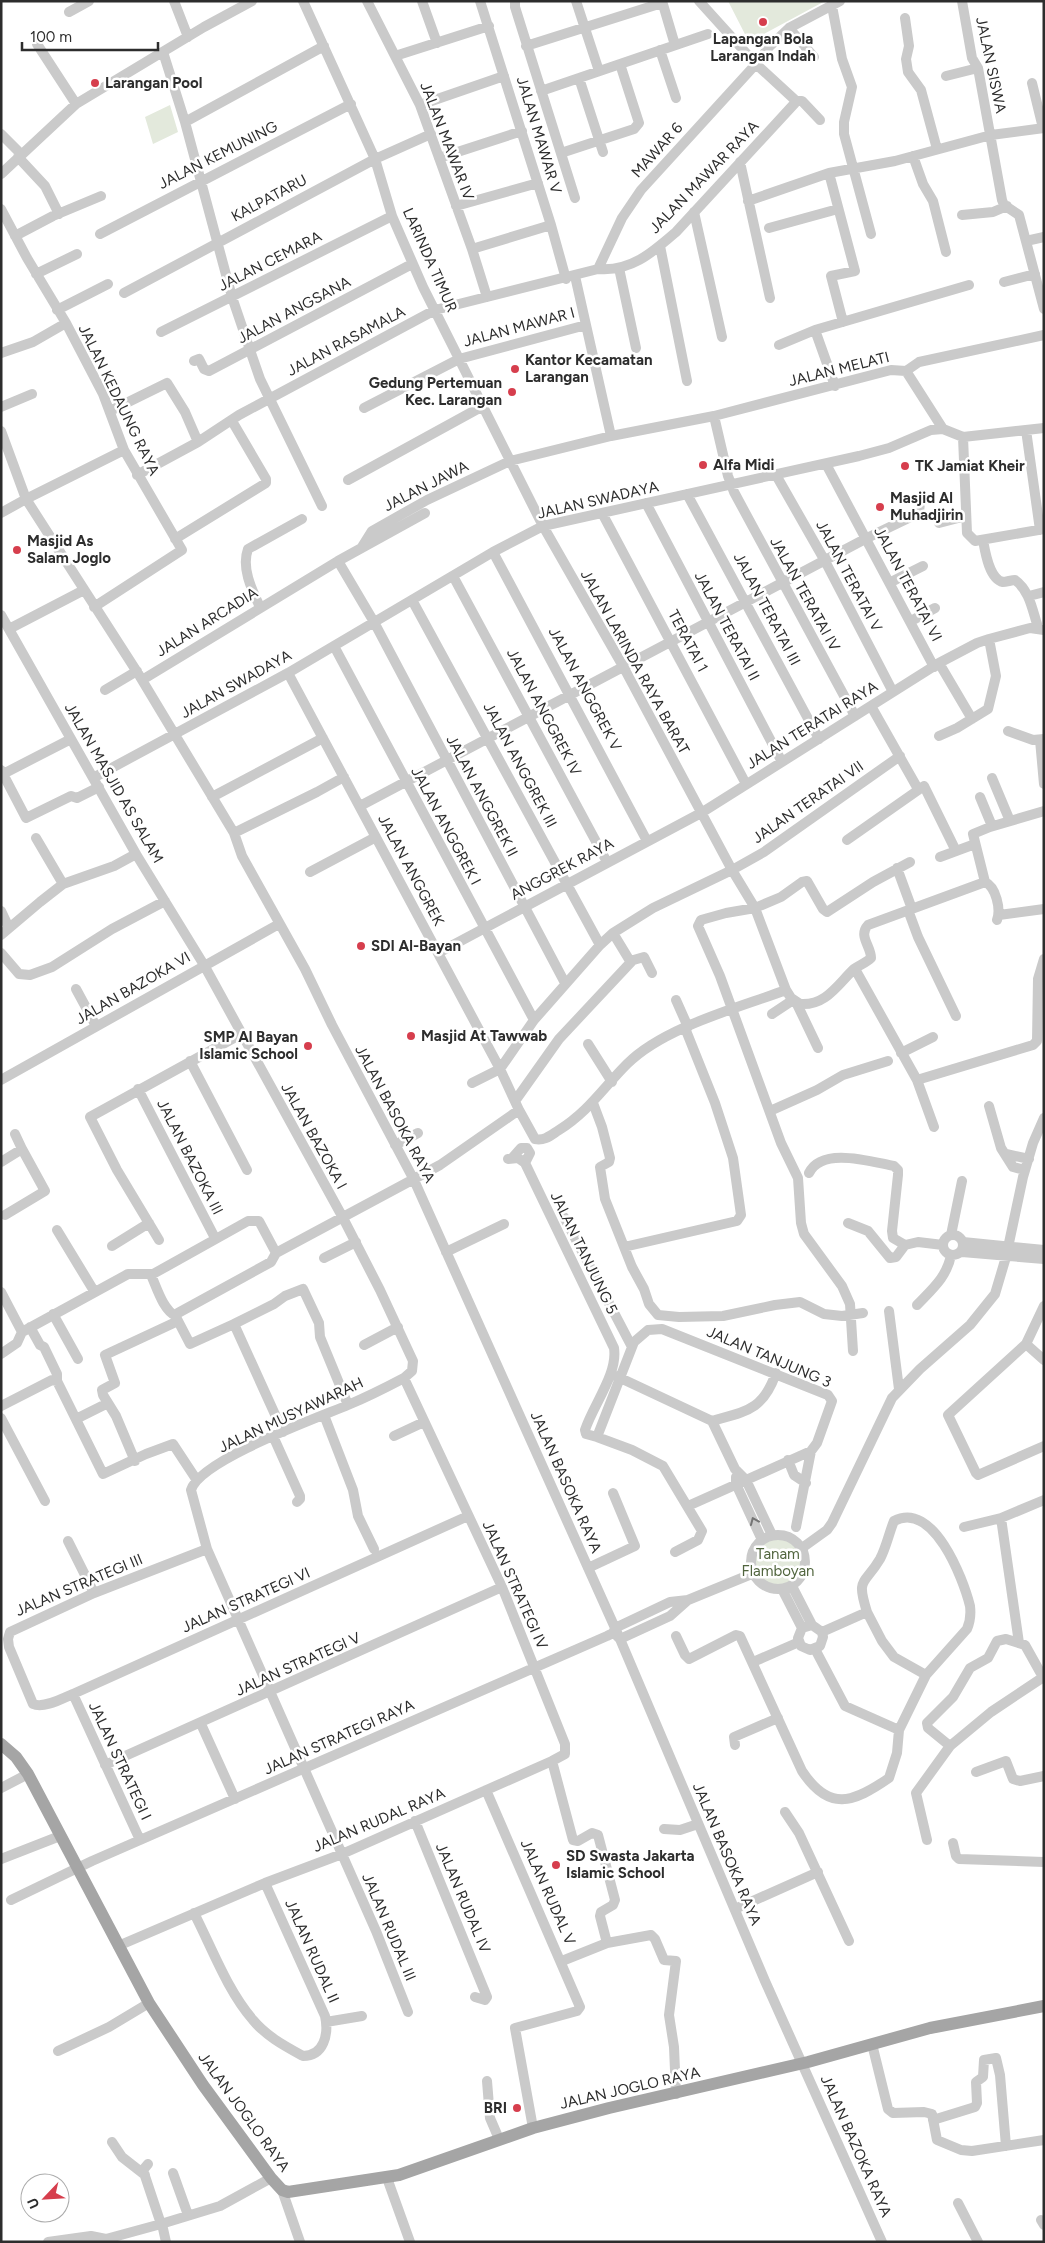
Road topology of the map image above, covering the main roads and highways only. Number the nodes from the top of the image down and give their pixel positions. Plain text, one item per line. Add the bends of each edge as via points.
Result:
1 (1, 1744) edge
2 (1044, 2006) edge

1 - 2 main road, JALAN JOGLO RAYA via 28,1774 149,2003 203,2085 282,2190 295,2192 387,2178 533,2128 609,2108 805,2063 930,2028

